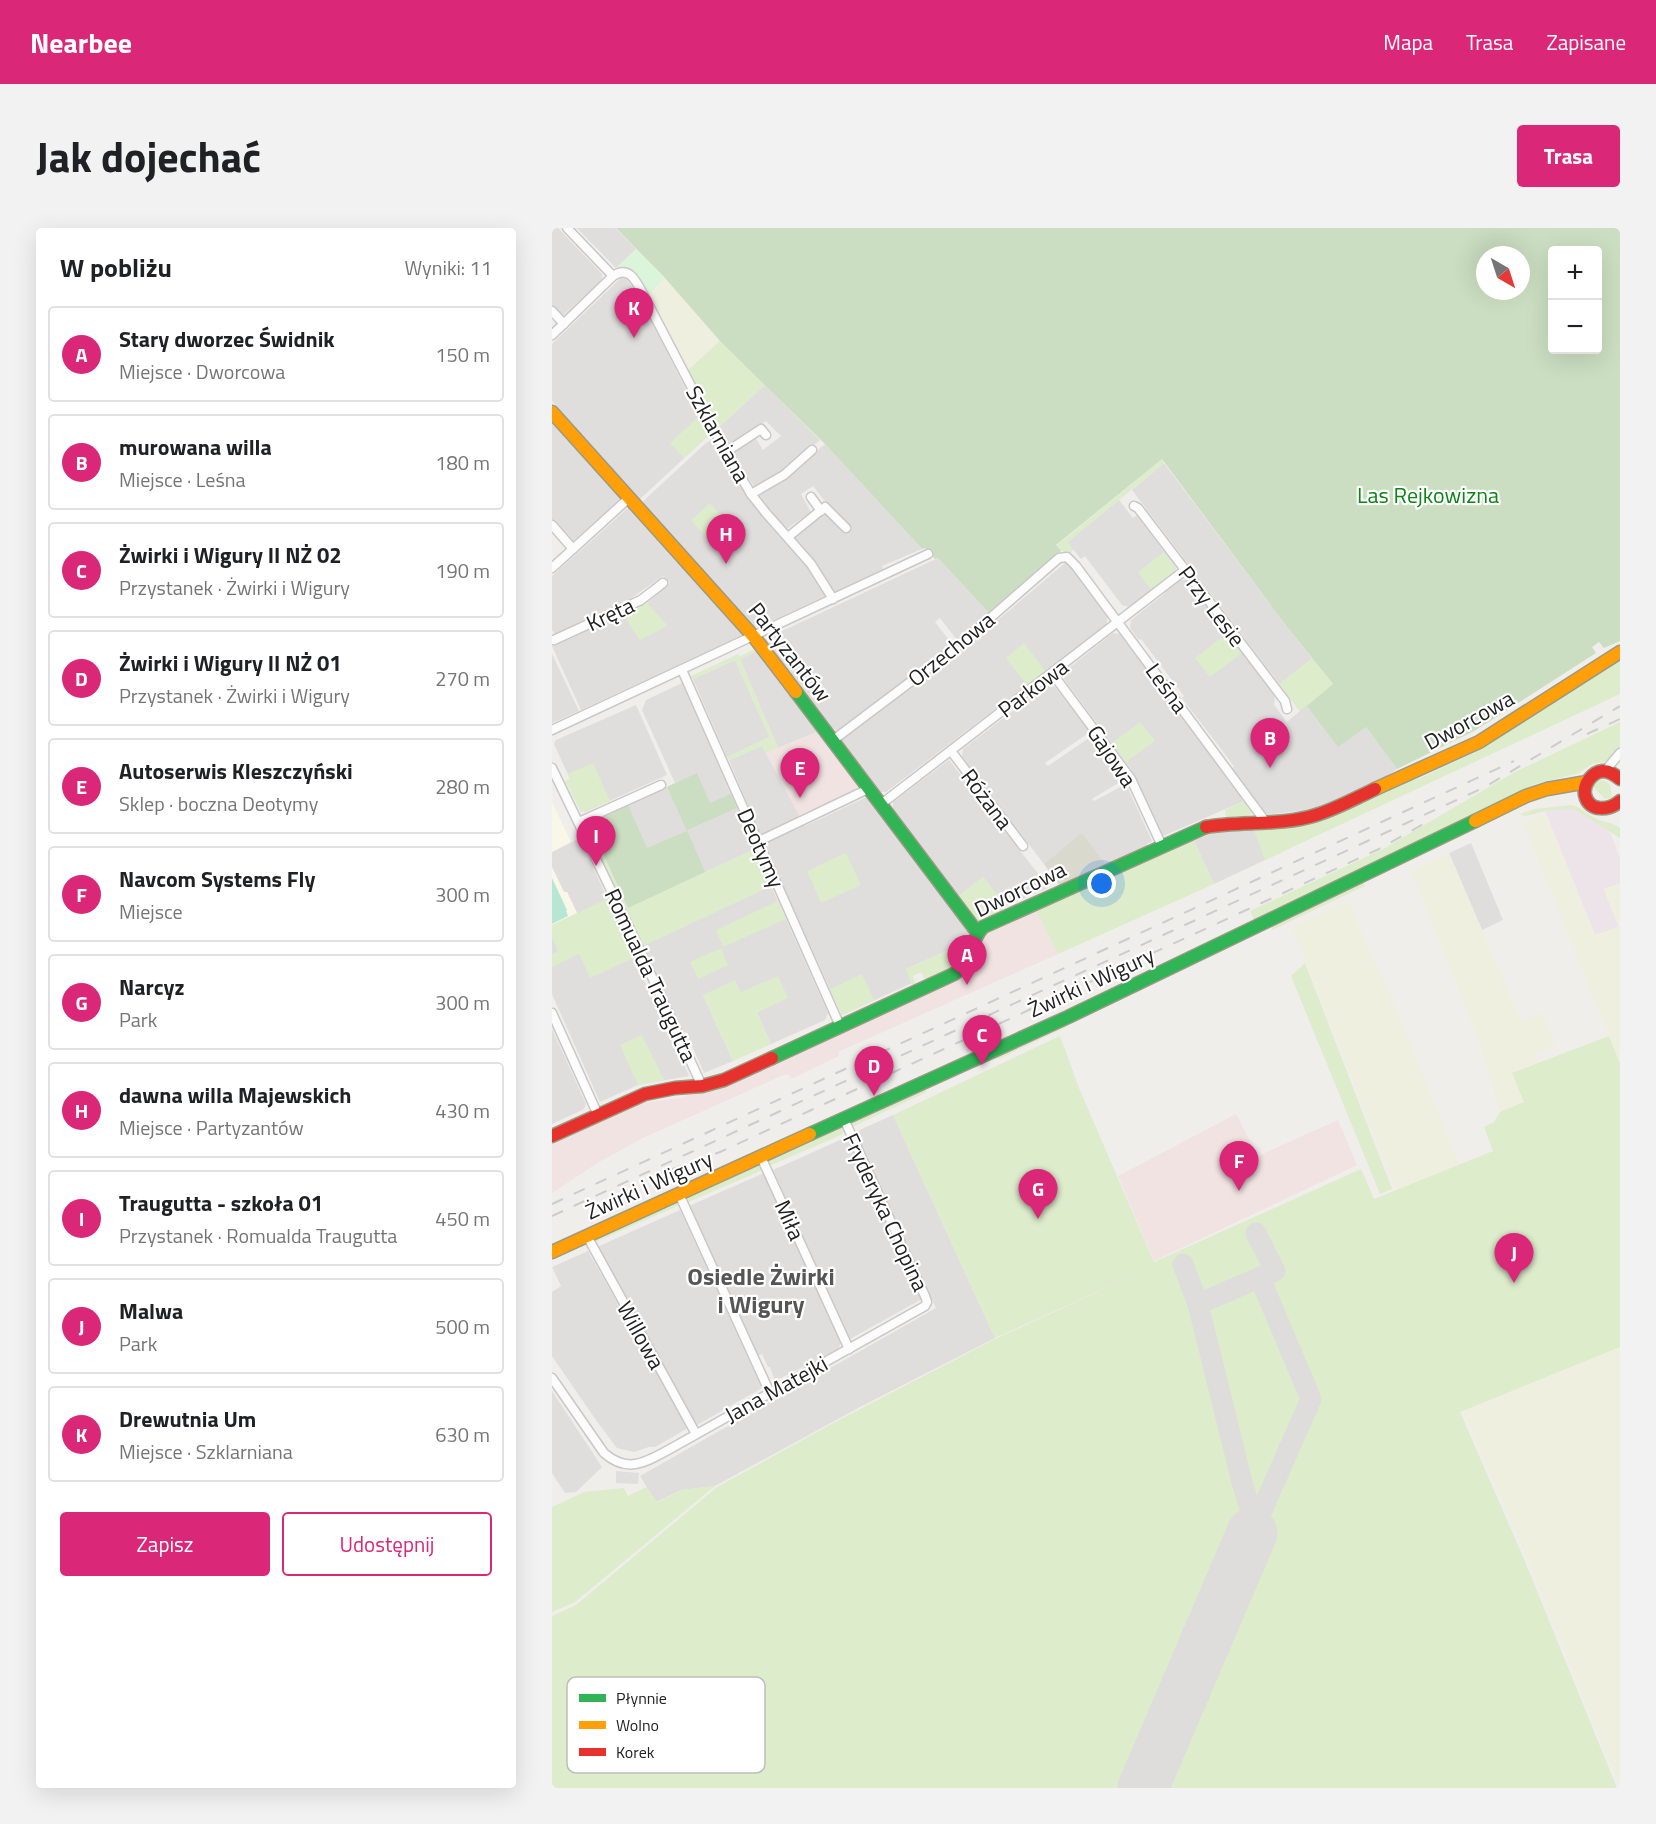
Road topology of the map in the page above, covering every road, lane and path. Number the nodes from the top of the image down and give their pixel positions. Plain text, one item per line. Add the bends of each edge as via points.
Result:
1 (567, 228) edge
2 (613, 276) junction
3 (552, 311) edge
4 (564, 324) junction
5 (552, 335) edge
6 (552, 412) edge
7 (766, 435) dead end
8 (812, 450) dead end
9 (726, 453) junction
10 (752, 494) junction
11 (811, 497) dead end
12 (629, 498) junction
13 (1134, 506) dead end
14 (821, 511) junction
15 (552, 525) edge
16 (846, 528) dead end
17 (788, 537) junction
18 (573, 549) junction
19 (928, 554) dead end
20 (1067, 557) joint
21 (552, 568) edge
22 (1185, 570) junction
23 (663, 583) dead end
24 (833, 599) junction
25 (1119, 623) junction
26 (754, 637) junction
27 (553, 640) edge
28 (1620, 652) edge
29 (682, 670) junction
30 (1052, 673) junction
31 (1287, 709) dead end
32 (552, 730) edge
33 (832, 741) junction
34 (951, 751) junction
35 (1620, 753) edge
36 (552, 768) edge
37 (1605, 771) junction
38 (1619, 775) edge
39 (1587, 782) junction
40 (661, 785) dead end
41 (868, 789) junction
42 (1586, 795) junction
43 (1513, 803) junction
44 (880, 805) junction
45 (1616, 808) edge
46 (1265, 821) junction
47 (579, 822) junction
48 (757, 842) junction
49 (1023, 846) dead end
50 (1162, 846) junction
51 (977, 932) junction
52 (552, 1013) edge
53 (840, 1026) junction
54 (702, 1086) junction
55 (598, 1115) junction
56 (844, 1119) junction
57 (552, 1136) edge
58 (761, 1157) junction
59 (679, 1194) junction
60 (587, 1236) junction
61 (552, 1252) edge
62 (926, 1305) joint
63 (849, 1348) junction
64 (552, 1378) edge
65 (770, 1393) junction
66 (696, 1434) junction

1 - 2 street
2 - 4 street
2 - 9 street, Szklarniana via 625,272 639,287
3 - 4 street
4 - 5 street
6 - 12 street, Partyzantów
7 - 9 street via 761,429
8 - 10 street via 784,475
9 - 10 street, Szklarniana
10 - 17 street, Szklarniana
11 - 14 street
12 - 18 street
12 - 26 street, Partyzantów
13 - 22 street, Przy Lesie
14 - 16 street via 825,507
14 - 17 street
15 - 18 street
17 - 24 street, Szklarniana
18 - 21 street
19 - 24 street
20 - 25 street, Leśna
20 - 33 street, Orzechowa via 1059,558 958,646
22 - 25 street, Parkowa
22 - 31 street, Przy Lesie via 1285,701
23 - 27 street, Kręta via 641,600
24 - 26 street
25 - 30 street, Parkowa
25 - 46 street, Leśna
26 - 29 street
26 - 33 street, Partyzantów
28 - 46 street, Dworcowa via 1503,728 1449,757 1328,810 1292,820
29 - 32 street
29 - 48 street, Deotymy
30 - 34 street, Parkowa
30 - 50 street, Gajowa via 1131,779
33 - 41 street, Partyzantów
34 - 44 street, Parkowa
34 - 49 street, Różana
35 - 37 street
36 - 47 street, Romualda Traugutta
37 - 38 street
37 - 39 street via 1594,774
39 - 42 street
39 - 43 street, Żwirki i Wigury via 1539,791
40 - 47 street
41 - 44 street, Partyzantów
41 - 48 street
42 - 43 street, Żwirki i Wigury via 1563,794
42 - 45 street via 1595,807
43 - 56 street, Żwirki i Wigury
44 - 51 street, Partyzantów
46 - 50 street, Dworcowa via 1210,826
47 - 54 street, Romualda Traugutta
48 - 53 street, Deotymy
50 - 51 street, Dworcowa
51 - 53 street, Dworcowa via 970,958 960,970
52 - 55 street
53 - 54 street, Dworcowa via 729,1078
54 - 55 street, Dworcowa via 645,1094
55 - 57 street, Dworcowa
56 - 58 street, Żwirki i Wigury
56 - 62 street, Fryderyka Chopina
58 - 59 street, Żwirki i Wigury
58 - 63 street, Miła
59 - 60 street, Żwirki i Wigury
59 - 65 street
60 - 61 street, Żwirki i Wigury
60 - 66 street, Willowa
62 - 63 street, Jana Matejki
63 - 65 street, Jana Matejki
64 - 66 street, Jana Matejki via 611,1459 634,1465 646,1462
65 - 66 street, Jana Matejki

